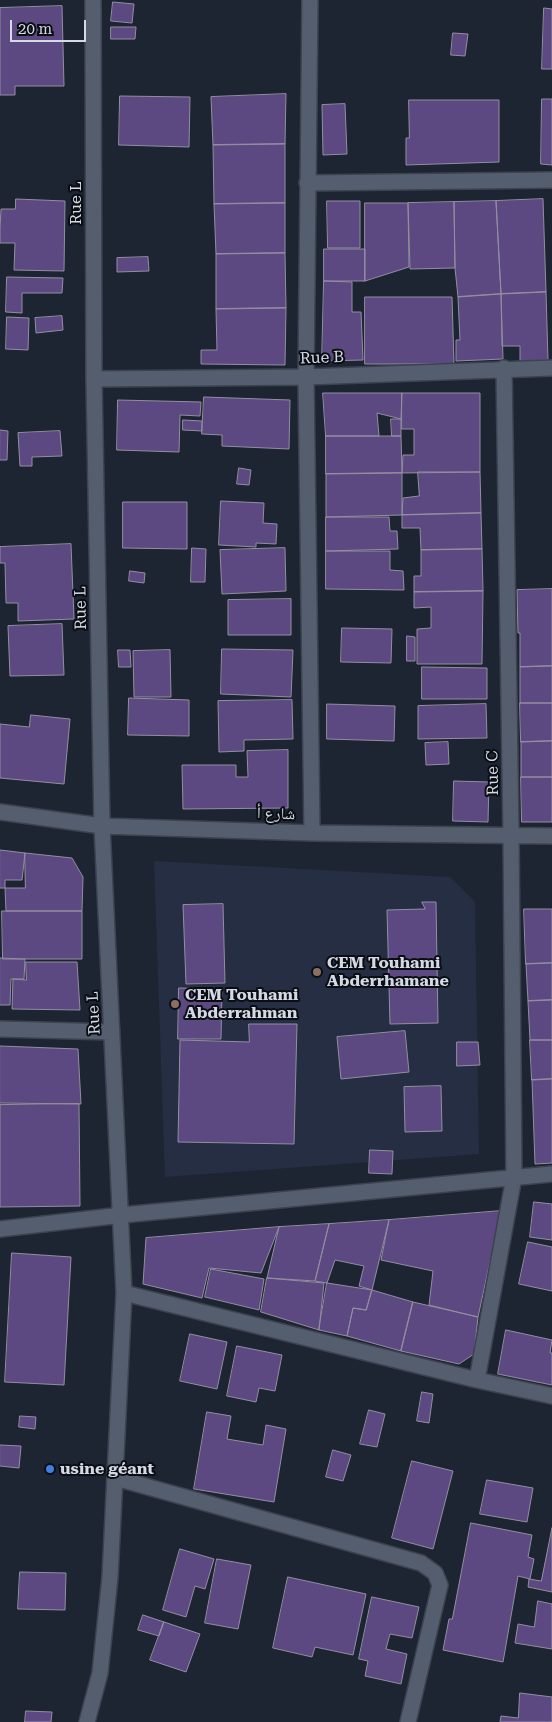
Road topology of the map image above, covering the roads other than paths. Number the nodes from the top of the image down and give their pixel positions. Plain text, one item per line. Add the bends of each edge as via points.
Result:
1 (93, 0) edge
2 (310, 0) edge
3 (552, 180) edge
4 (307, 183) junction
5 (504, 368) junction
6 (552, 368) edge
7 (306, 377) junction
8 (94, 379) junction
9 (0, 812) edge
10 (102, 826) junction
11 (312, 833) junction
12 (511, 834) junction
13 (552, 838) edge
14 (0, 1029) edge
15 (112, 1032) junction
16 (552, 1174) edge
17 (514, 1177) junction
18 (122, 1215) junction
19 (0, 1228) edge
20 (124, 1293) junction
21 (477, 1380) junction
22 (552, 1396) edge
23 (116, 1478) junction
24 (87, 1722) edge
25 (408, 1722) edge

1 - 8 street, Rue L
2 - 4 street
3 - 4 street
4 - 7 street
5 - 6 street, Rue B
5 - 7 street, Rue B
5 - 12 street, Rue C
7 - 8 street, Rue B
7 - 11 street
8 - 10 street, Rue L
9 - 10 street, شارع أ
10 - 11 street, شارع أ
10 - 15 street, Rue L
11 - 12 street, شارع أ
12 - 13 street, شارع أ
12 - 17 street, Rue C
14 - 15 street
15 - 18 street, Rue L
16 - 17 street
17 - 18 street
17 - 21 street, Rue C
18 - 19 street
18 - 20 street, Rue L
20 - 21 street
20 - 23 street, Rue L
21 - 22 street
23 - 24 street, Rue L via 100,1673
23 - 25 street via 421,1563 435,1573 440,1585

